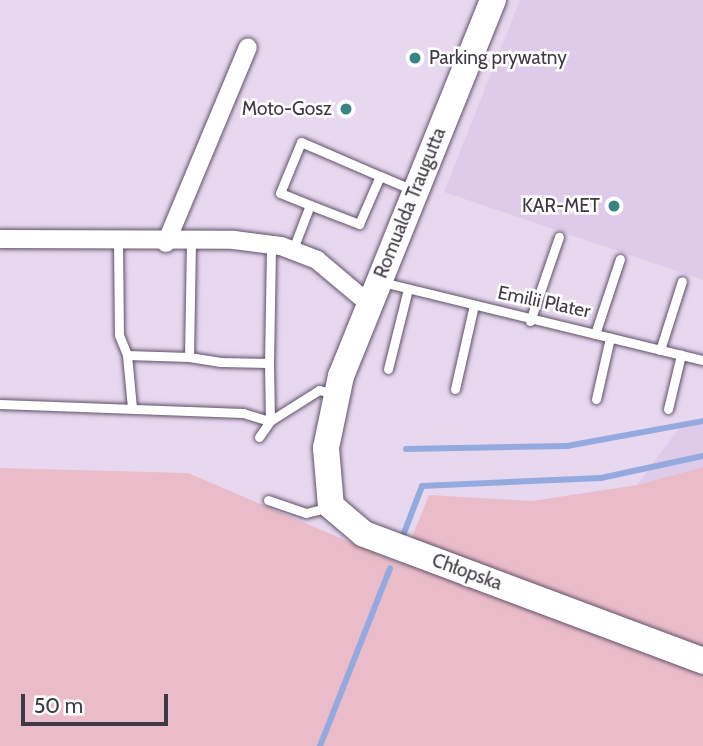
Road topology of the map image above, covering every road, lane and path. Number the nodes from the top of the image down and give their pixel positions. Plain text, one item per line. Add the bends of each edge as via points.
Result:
1 (488, 2) edge
2 (248, 47) dead end
3 (380, 176) junction
4 (414, 190) junction
5 (310, 205) junction
6 (559, 237) dead end
7 (0, 239) edge
8 (118, 242) junction
9 (191, 242) junction
10 (166, 243) junction
11 (271, 245) junction
12 (293, 248) junction
13 (620, 259) dead end
14 (682, 281) dead end
15 (373, 291) junction
16 (407, 293) junction
17 (473, 309) junction
18 (530, 321) junction
19 (595, 334) junction
20 (610, 338) junction
21 (660, 350) junction
22 (127, 355) junction
23 (681, 355) junction
24 (189, 357) junction
25 (703, 360) edge
26 (268, 363) junction
27 (388, 369) dead end
28 (455, 388) dead end
29 (596, 400) dead end
30 (334, 401) junction
31 (0, 404) edge
32 (132, 408) junction
33 (668, 409) dead end
34 (270, 421) junction
35 (259, 437) dead end
36 (268, 500) dead end
37 (331, 506) junction
38 (703, 661) edge

1 - 4 street, Romualda Traugutta via 423,154
2 - 10 street
3 - 4 lane
3 - 5 lane via 359,225
3 - 5 lane via 301,142 280,193
4 - 15 street, Romualda Traugutta
5 - 12 lane
6 - 18 lane
7 - 8 street, Emilii Plater
8 - 10 street, Emilii Plater
8 - 22 lane via 119,335
9 - 10 street, Emilii Plater
9 - 11 street, Emilii Plater
9 - 24 lane
11 - 12 street, Emilii Plater
11 - 26 lane
12 - 15 street, Emilii Plater
13 - 19 lane
14 - 21 lane
15 - 16 lane, Emilii Plater
15 - 30 street, Romualda Traugutta
16 - 17 lane, Emilii Plater
16 - 27 lane
17 - 18 lane, Emilii Plater
17 - 28 lane
18 - 19 lane, Emilii Plater
19 - 20 lane, Emilii Plater
20 - 21 lane, Emilii Plater
20 - 29 lane
21 - 23 lane, Emilii Plater
22 - 24 lane
22 - 32 lane
23 - 25 lane, Emilii Plater
23 - 33 lane
24 - 26 lane
26 - 34 lane
30 - 34 lane via 319,390
30 - 37 street via 325,462
31 - 32 lane
32 - 34 lane via 243,413
34 - 35 lane
36 - 37 lane via 306,513
37 - 38 street, Chłopska via 364,534

